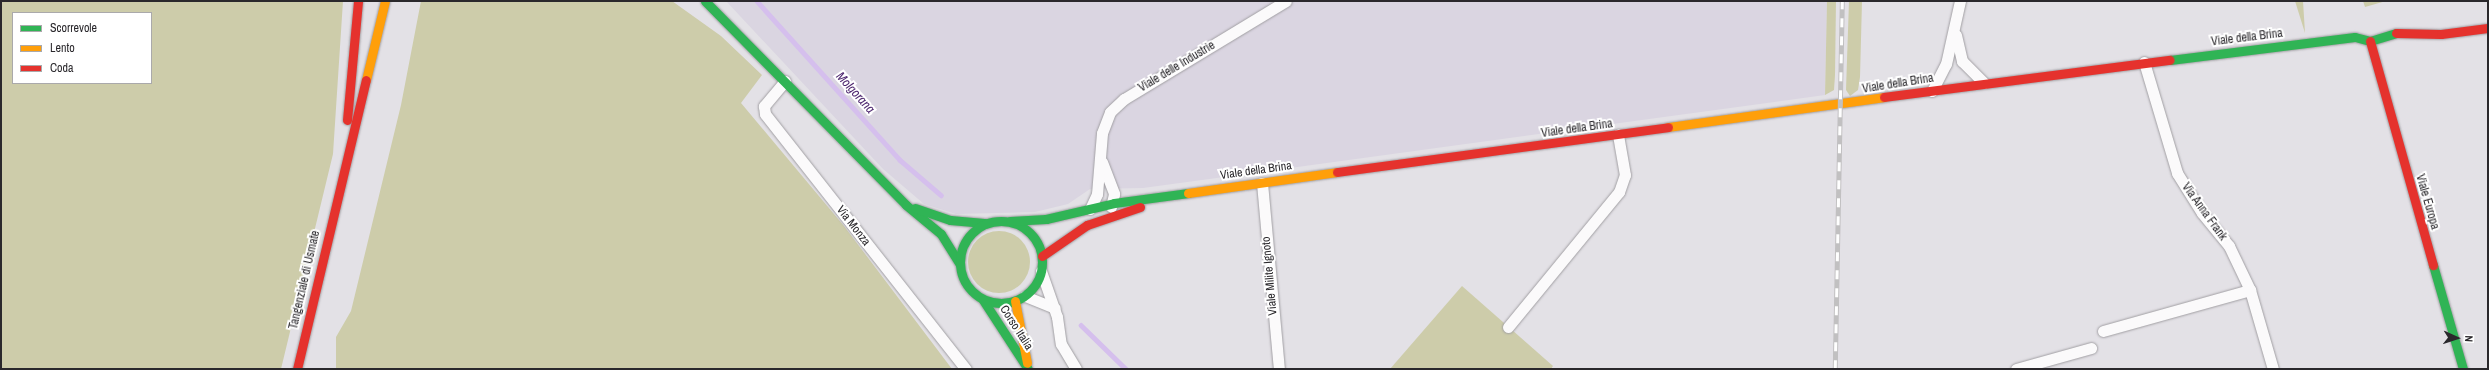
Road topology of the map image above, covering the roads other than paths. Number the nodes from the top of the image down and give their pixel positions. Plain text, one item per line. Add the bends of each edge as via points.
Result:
1 (358, 1) edge
2 (385, 1) edge
3 (705, 1) edge
4 (1286, 1) edge
5 (1960, 1) edge
6 (2488, 28) edge
7 (1956, 33) junction
8 (2370, 41) junction
9 (2144, 62) junction
10 (785, 81) junction
11 (1984, 83) junction
12 (1932, 91) junction
13 (1618, 135) junction
14 (1100, 158) junction
15 (1262, 183) junction
16 (1174, 195) junction
17 (336, 197) junction
18 (1114, 203) junction
19 (906, 205) junction
20 (1090, 209) junction
21 (1010, 221) junction
22 (987, 223) junction
23 (1087, 225) junction
24 (1042, 256) junction
25 (960, 265) junction
26 (1041, 271) junction
27 (2250, 290) junction
28 (1020, 299) junction
29 (983, 300) junction
30 (1055, 308) junction
31 (1508, 327) dead end
32 (2103, 331) dead end
33 (2091, 348) dead end
34 (1028, 368) edge
35 (297, 369) edge
36 (966, 369) edge
37 (1076, 369) edge
38 (1279, 369) edge
39 (2016, 369) edge
40 (2273, 369) edge
41 (2463, 369) edge

1 - 17 street via 346,135
2 - 17 street
3 - 10 street
4 - 14 street, Viale delle Industrie via 1124,99 1110,112 1102,133
5 - 7 street
6 - 8 street, Viale della Brina via 2441,34 2394,33
7 - 11 street via 1962,60
7 - 12 street
8 - 9 street, Viale della Brina via 2355,37
8 - 41 street, Viale Europa
9 - 11 street, Viale della Brina
9 - 27 street, Via Anna Frank via 2177,173 2202,213 2229,246
10 - 19 street
10 - 36 street, Via Monza via 764,106 765,114
11 - 12 street, Viale della Brina
12 - 13 street, Viale della Brina
13 - 15 street, Viale della Brina
13 - 31 street via 1625,175 1619,192
14 - 18 street, Viale delle Industrie
14 - 20 street, Viale delle Industrie via 1097,194
15 - 16 street, Viale della Brina
15 - 38 street, Viale Milite Ignoto
16 - 18 street, Viale della Brina
16 - 23 street, Viale della Brina
17 - 35 street, Tangenziale di Usmate
18 - 20 street, Viale della Brina
18 - 23 street
19 - 22 street via 950,220
19 - 25 street via 941,234
20 - 21 street, Viale della Brina via 1046,219
21 - 22 street
21 - 24 street via 1030,233
22 - 25 street via 964,244
23 - 24 street, Viale della Brina
24 - 26 street
25 - 29 street via 967,286
26 - 28 street
26 - 30 street
27 - 32 street
27 - 40 street, Via Anna Frank
28 - 29 street via 1004,304
28 - 30 street via 1042,300
28 - 34 street
29 - 34 street, Corso Italia
30 - 37 street via 1061,344
33 - 39 street

